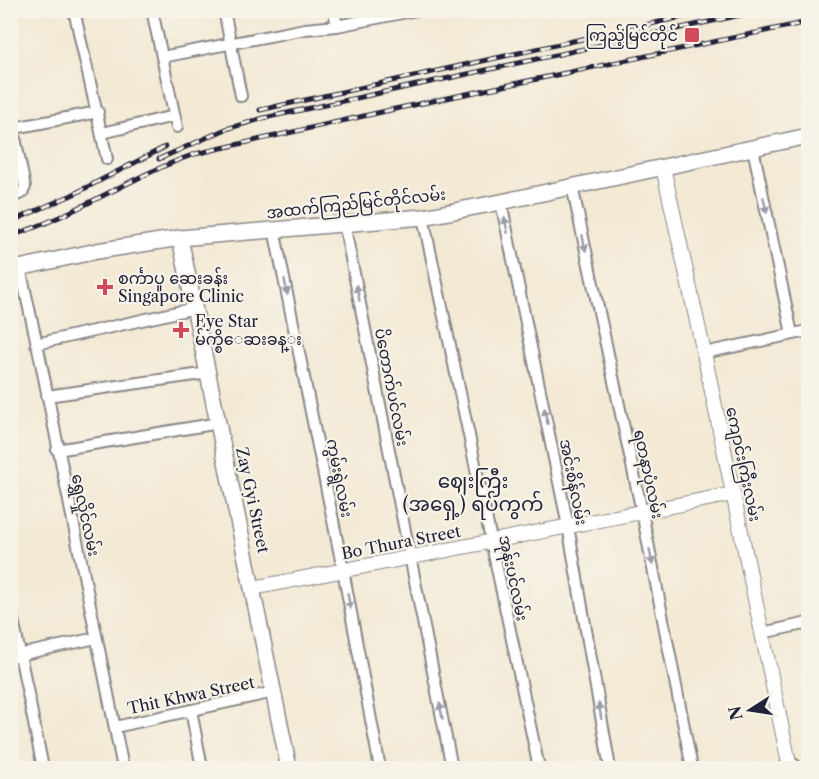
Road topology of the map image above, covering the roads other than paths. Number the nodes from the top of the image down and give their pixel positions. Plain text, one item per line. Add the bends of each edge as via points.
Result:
1 (74, 10) edge
2 (152, 10) edge
3 (224, 10) edge
4 (334, 10) edge
5 (417, 10) edge
6 (337, 26) junction
7 (230, 43) junction
8 (162, 57) junction
9 (241, 96) dead end
10 (98, 112) junction
11 (10, 113) edge
12 (14, 128) junction
13 (102, 133) junction
14 (808, 136) edge
15 (753, 148) junction
16 (107, 159) dead end
17 (663, 167) junction
18 (572, 186) junction
19 (10, 197) edge
20 (501, 202) junction
21 (423, 217) junction
22 (344, 223) junction
23 (274, 229) junction
24 (180, 238) junction
25 (15, 269) edge
26 (195, 308) junction
27 (808, 331) edge
28 (792, 334) junction
29 (36, 344) junction
30 (704, 353) junction
31 (209, 373) junction
32 (47, 396) junction
33 (219, 423) junction
34 (57, 450) junction
35 (733, 494) junction
36 (642, 512) junction
37 (568, 526) junction
38 (491, 541) junction
39 (410, 557) junction
40 (343, 570) junction
41 (253, 588) junction
42 (10, 605) edge
43 (808, 623) edge
44 (762, 633) junction
45 (96, 638) junction
46 (16, 656) edge
47 (274, 692) junction
48 (191, 710) junction
49 (115, 727) junction
50 (43, 768) edge
51 (123, 768) edge
52 (202, 768) edge
53 (289, 768) edge
54 (380, 768) edge
55 (452, 768) edge
56 (539, 768) edge
57 (610, 768) edge
58 (692, 768) edge
59 (790, 768) edge

1 - 10 street
2 - 8 street
3 - 7 street
4 - 6 street
5 - 6 street
6 - 7 street
7 - 8 street
7 - 9 street
8 - 13 street via 175,121
10 - 12 street
10 - 13 street
11 - 12 street
12 - 19 street via 25,187 22,193
13 - 16 street
14 - 15 main road, အထက်ကြည်မြင်တိုင်လမ်း
15 - 17 main road, အထက်ကြည်မြင်တိုင်လမ်း
15 -> 28 street
17 - 18 main road, အထက်ကြည်မြင်တိုင်လမ်း
17 - 30 street, ကျောင်းကြီးလမ်း
18 - 20 main road, အထက်ကြည်မြင်တိုင်လမ်း
18 -> 36 street, ရတနာပုံလမ်း
20 - 21 main road, အထက်ကြည်မြင်တိုင်လမ်း
37 -> 20 street, အင်းစိန်လမ်း
21 - 22 main road, အထက်ကြည်မြင်တိုင်လမ်း
21 - 38 street, အုန်းပင်လမ်း
22 - 23 main road, အထက်ကြည်မြင်တိုင်လမ်း
39 -> 22 street, ပိတောက်ပင်လမ်း
23 - 24 main road, အထက်ကြည်မြင်တိုင်လမ်း
23 -> 40 street, ကွမ်းရွဲလမ်း
24 - 25 main road, အထက်ကြည်မြင်တိုင်လမ်း
24 - 26 main road, Zay Gyi Street
25 - 29 street, ရွှေလှိုင်လမ်း
26 - 29 street
26 - 31 main road, Zay Gyi Street
27 - 28 street
28 - 30 street
29 - 32 street, ရွှေလှိုင်လမ်း
30 - 35 street, ကျောင်းကြီးလမ်း
31 - 32 street
31 - 33 main road, Zay Gyi Street
32 - 34 street, ရွှေလှိုင်လမ်း
33 - 34 street
33 - 41 main road, Zay Gyi Street
34 - 45 street, ရွှေလှိုင်လမ်း
35 - 36 street, Bo Thura Street
35 - 44 street, ကျောင်းကြီးလမ်း
36 - 37 street, Bo Thura Street
36 -> 58 street, ရတနာပုံလမ်း
37 - 38 street, Bo Thura Street
57 -> 37 street, အင်းစိန်လမ်း
38 - 39 street, Bo Thura Street
38 - 56 street, အုန်းပင်လမ်း
39 - 40 street, Bo Thura Street
55 -> 39 street, ပိတောက်ပင်လမ်း
40 - 41 street, Bo Thura Street
40 -> 54 street, ကွမ်းရွဲလမ်း
41 - 47 main road, Zay Gyi Street
42 - 46 street
43 - 44 street
44 - 59 street, ကျောင်းကြီးလမ်း
45 - 46 street
45 - 49 street, ရွှေလှိုင်လမ်း
46 - 50 street
47 - 48 street, Thit Khwa Street
47 - 53 main road, Zay Gyi Street
48 - 49 street, Thit Khwa Street
48 - 52 street
49 - 51 street, ရွှေလှိုင်လမ်း

